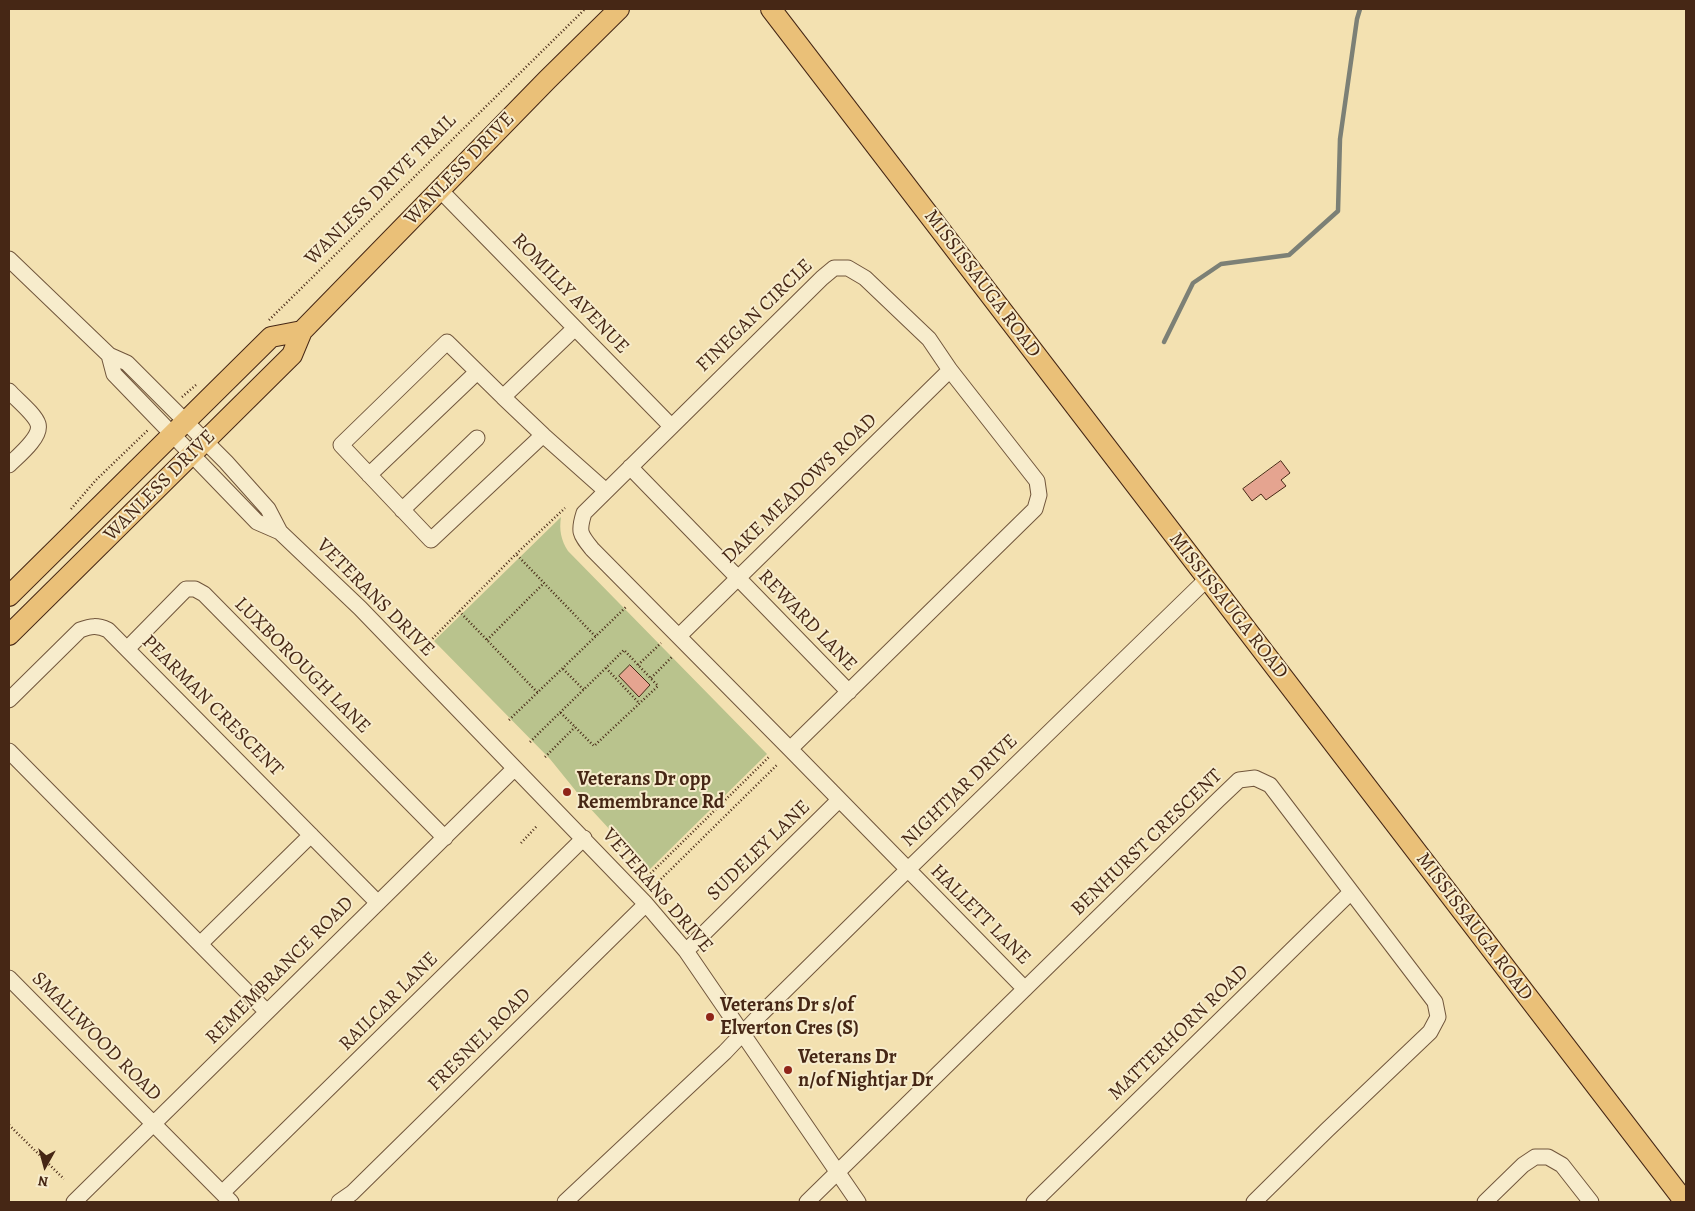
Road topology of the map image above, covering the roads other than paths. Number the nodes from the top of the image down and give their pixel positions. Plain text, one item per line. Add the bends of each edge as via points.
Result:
1 (619, 9) edge
2 (771, 9) edge
3 (440, 190) junction
4 (9, 259) edge
5 (575, 328) junction
6 (302, 331) junction
7 (950, 370) junction
8 (477, 372) junction
9 (9, 391) edge
10 (504, 397) junction
11 (671, 426) junction
12 (179, 428) junction
13 (542, 435) junction
14 (477, 438) dead end
15 (198, 448) junction
16 (9, 465) edge
17 (630, 468) junction
18 (369, 475) junction
19 (606, 491) junction
20 (402, 510) junction
21 (737, 579) junction
22 (1207, 579) junction
23 (9, 596) edge
24 (9, 635) edge
25 (678, 636) junction
26 (127, 649) junction
27 (849, 692) junction
28 (9, 700) edge
29 (790, 749) junction
30 (9, 751) edge
31 (514, 769) junction
32 (839, 800) junction
33 (311, 835) junction
34 (445, 838) junction
35 (584, 838) junction
36 (908, 870) junction
37 (1351, 892) junction
38 (378, 903) junction
39 (646, 904) junction
40 (200, 944) junction
41 (686, 951) junction
42 (9, 978) edge
43 (1025, 989) junction
44 (267, 1012) junction
45 (743, 1033) junction
46 (154, 1124) junction
47 (837, 1173) junction
48 (227, 1198) edge
49 (74, 1202) edge
50 (339, 1202) edge
51 (565, 1202) edge
52 (807, 1202) edge
53 (858, 1202) edge
54 (1034, 1202) edge
55 (1254, 1202) edge
56 (1485, 1202) edge
57 (1591, 1202) edge
58 (1685, 1202) edge

1 - 3 main road, WANLESS DRIVE
2 - 22 main road, MISSISSAUGA ROAD
3 - 5 street, ROMILLY AVENUE
3 - 6 main road, WANLESS DRIVE
4 - 12 street, VETERANS DRIVE via 109,355 127,362
5 - 10 street
5 - 11 street, ROMILLY AVENUE
6 - 12 main road, WANLESS DRIVE via 272,337
6 - 15 main road, WANLESS DRIVE via 292,356
7 - 11 street, FINEGAN CIRCLE via 928,339 865,278 848,268 834,268
7 - 21 street, DAKE MEADOWS ROAD
7 - 27 street, FINEGAN CIRCLE via 1037,482 1039,495 1035,509
8 - 10 street
8 - 18 street
8 - 18 street via 447,342 341,446
9 - 16 street via 38,424 34,440
10 - 13 street
11 - 17 street, FINEGAN CIRCLE
12 - 15 street, VETERANS DRIVE
12 - 23 main road, WANLESS DRIVE
13 - 19 street
13 - 20 street via 431,540
14 - 20 street
15 - 24 main road, WANLESS DRIVE
15 - 31 street, VETERANS DRIVE via 257,522 280,532 360,608
17 - 19 street, FINEGAN CIRCLE
17 - 21 street, REWARD LANE
18 - 20 street
19 - 25 street, FINEGAN CIRCLE via 584,513 580,526 583,538
21 - 25 street, DAKE MEADOWS ROAD
21 - 27 street, REWARD LANE
22 - 36 street, NIGHTJAR DRIVE
22 - 58 main road, MISSISSAUGA ROAD
25 - 29 street, FINEGAN CIRCLE
26 - 28 street, PEARMAN CRESCENT via 108,630 98,626 80,630
26 - 33 street, PEARMAN CRESCENT
26 - 34 street, LUXBOROUGH LANE via 186,589 204,594
27 - 29 street, FINEGAN CIRCLE
29 - 32 street, FINEGAN CIRCLE
30 - 40 street
31 - 34 street, REMEMBRANCE ROAD
31 - 35 street, VETERANS DRIVE
32 - 36 street, FINEGAN CIRCLE
32 - 41 street, SUDELEY LANE
33 - 38 street, PEARMAN CRESCENT
33 - 40 street
34 - 38 street, REMEMBRANCE ROAD
35 - 39 street, VETERANS DRIVE
35 - 48 street, RAILCAR LANE
36 - 43 street, HALLETT LANE
36 - 45 street, NIGHTJAR DRIVE
37 - 43 street, BENHURST CRESCENT via 1270,785 1255,778 1239,780
37 - 54 street, MATTERHORN ROAD
37 - 55 street, BENHURST CRESCENT via 1435,1002 1438,1016 1430,1032
38 - 44 street, REMEMBRANCE ROAD
39 - 41 street, VETERANS DRIVE
39 - 50 street, FRESNEL ROAD via 352,1193
40 - 44 street
41 - 45 street, VETERANS DRIVE
42 - 46 street, SMALLWOOD ROAD
43 - 47 street, BENHURST CRESCENT
44 - 46 street, REMEMBRANCE ROAD
45 - 47 street, VETERANS DRIVE
45 - 51 street, NIGHTJAR DRIVE
46 - 48 street
46 - 49 street, REMEMBRANCE ROAD
47 - 52 street, BENHURST CRESCENT
47 - 53 street, VETERANS DRIVE
56 - 57 street via 1523,1165 1535,1157 1548,1157 1562,1165

